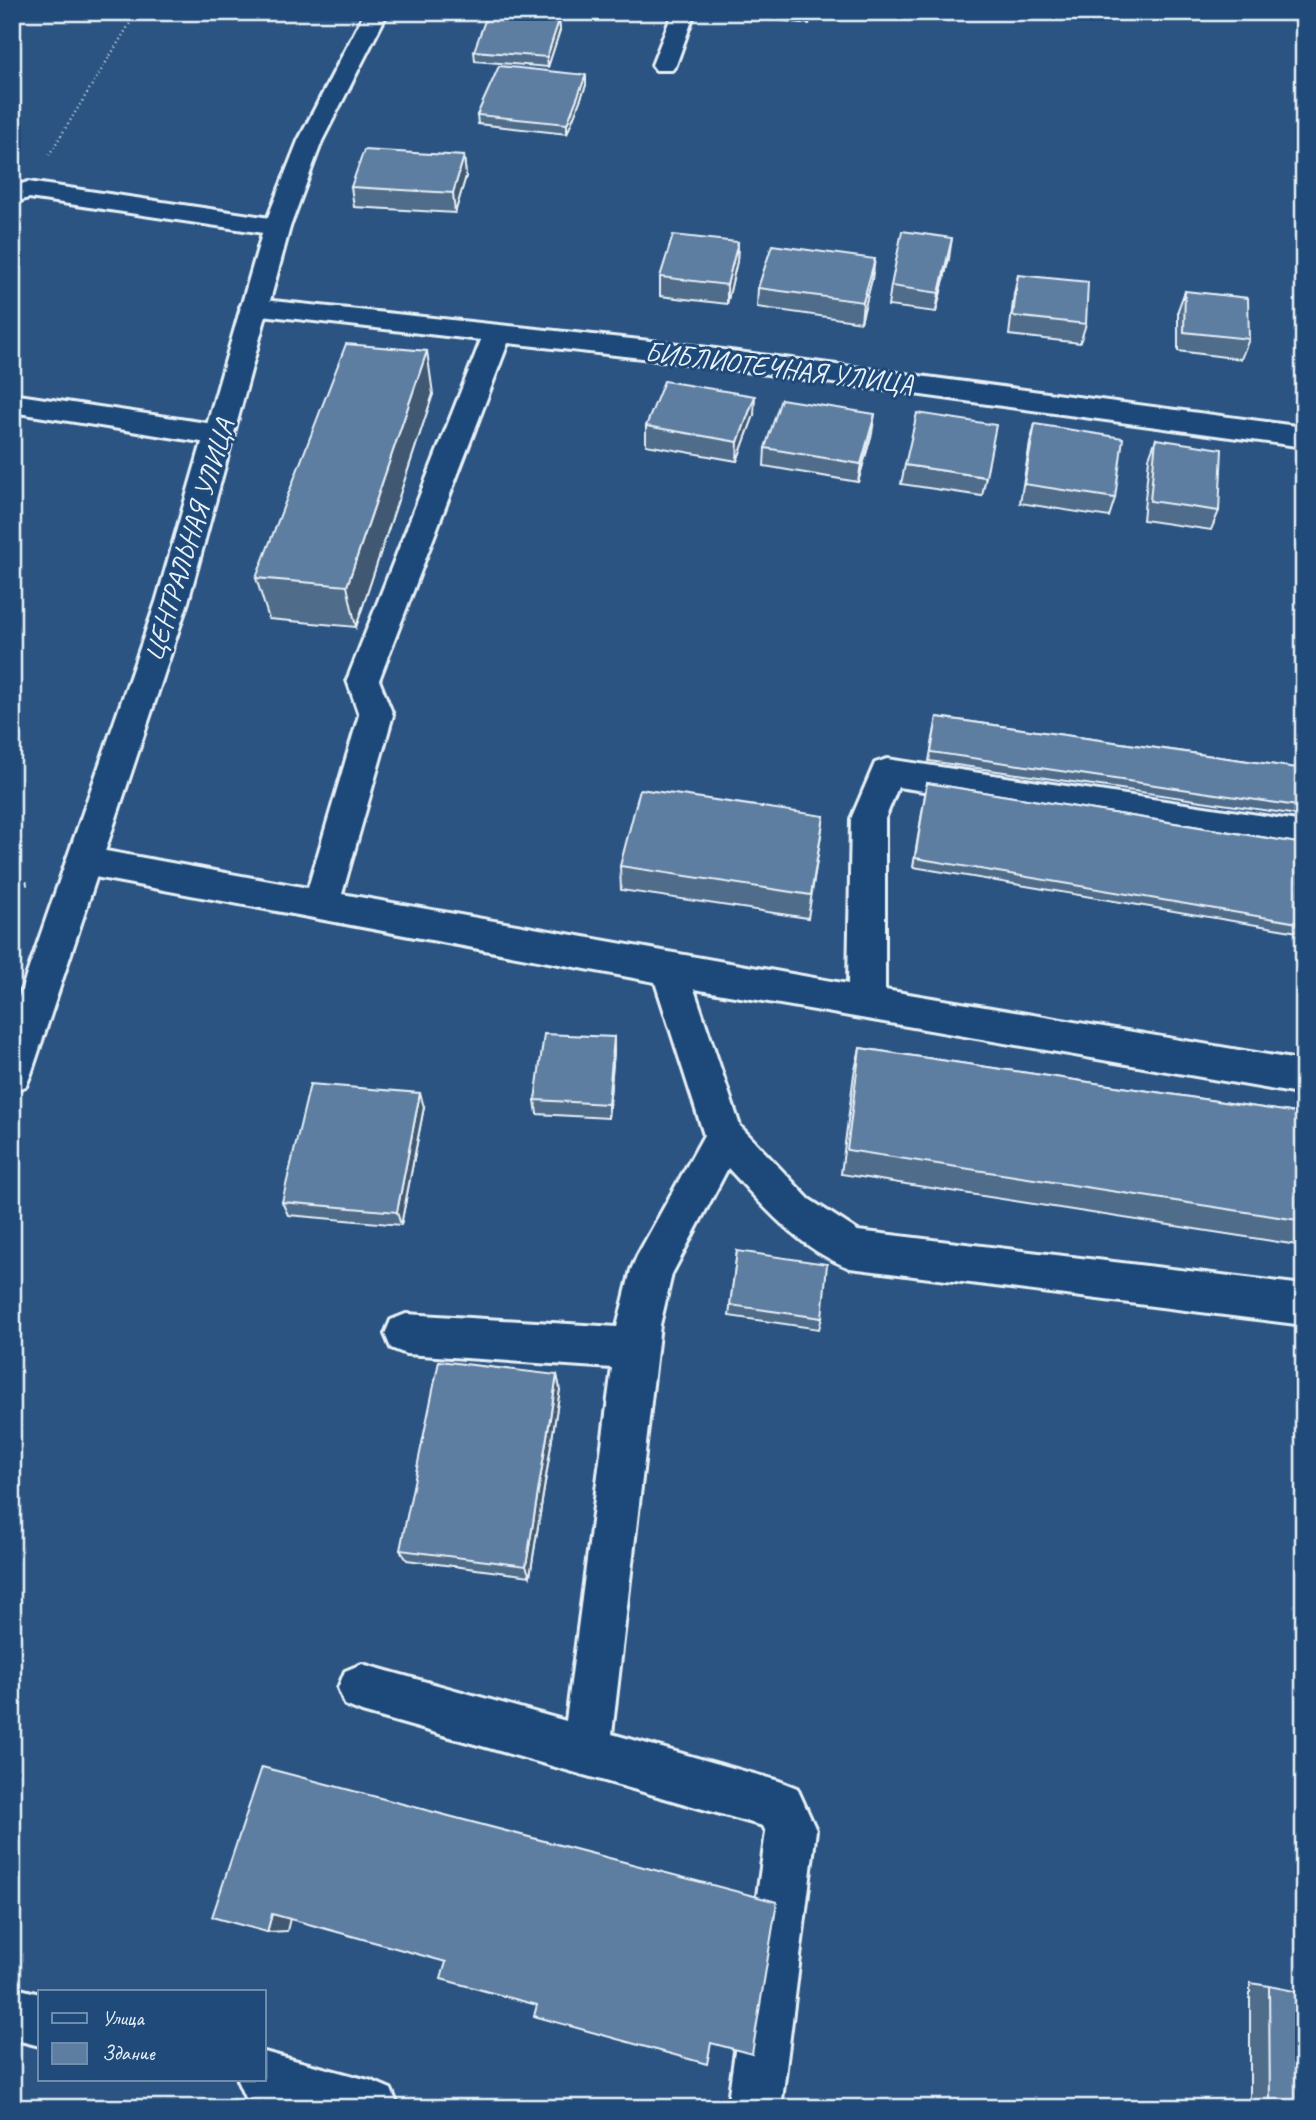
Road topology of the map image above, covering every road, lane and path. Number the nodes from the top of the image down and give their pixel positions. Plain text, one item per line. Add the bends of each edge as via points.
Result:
1 (137, 12) edge
2 (377, 12) edge
3 (684, 12) edge
4 (664, 65) dead end
5 (20, 192) edge
6 (277, 227) junction
7 (254, 307) junction
8 (498, 332) junction
9 (12, 403) edge
10 (220, 435) junction
11 (1304, 437) edge
12 (1304, 836) edge
13 (85, 861) junction
14 (321, 904) junction
15 (669, 969) junction
16 (866, 1002) junction
17 (12, 1074) edge
18 (1304, 1078) edge
19 (724, 1136) junction
20 (1304, 1306) edge
21 (406, 1334) dead end
22 (635, 1349) junction
23 (362, 1688) dead end
24 (586, 1752) junction
25 (12, 2013) edge
26 (38, 2020) edge
27 (266, 2080) edge
28 (372, 2108) edge
29 (754, 2108) edge

1 - 5 path
2 - 6 main road, ЦЕНТРАЛЬНАЯ УЛИЦА via 310,141
3 - 4 main road
5 - 6 main road
6 - 7 main road, ЦЕНТРАЛЬНАЯ УЛИЦА
7 - 8 main road, БИБЛИОТЕЧНАЯ УЛИЦА
7 - 10 main road, ЦЕНТРАЛЬНАЯ УЛИЦА
8 - 11 main road, БИБЛИОТЕЧНАЯ УЛИЦА
8 - 14 main road via 363,680 376,715
9 - 10 main road
10 - 13 main road, ЦЕНТРАЛЬНАЯ УЛИЦА via 172,602
12 - 16 main road via 887,772 868,819
13 - 14 main road
13 - 17 main road, ЦЕНТРАЛЬНАЯ УЛИЦА
14 - 15 main road
15 - 16 main road
15 - 19 main road
16 - 18 main road
19 - 20 main road via 795,1212 850,1249
19 - 22 main road via 652,1270
21 - 22 main road
22 - 24 main road
23 - 24 main road
24 - 29 main road via 779,1806 791,1830
25 - 26 main road
27 - 28 main road

